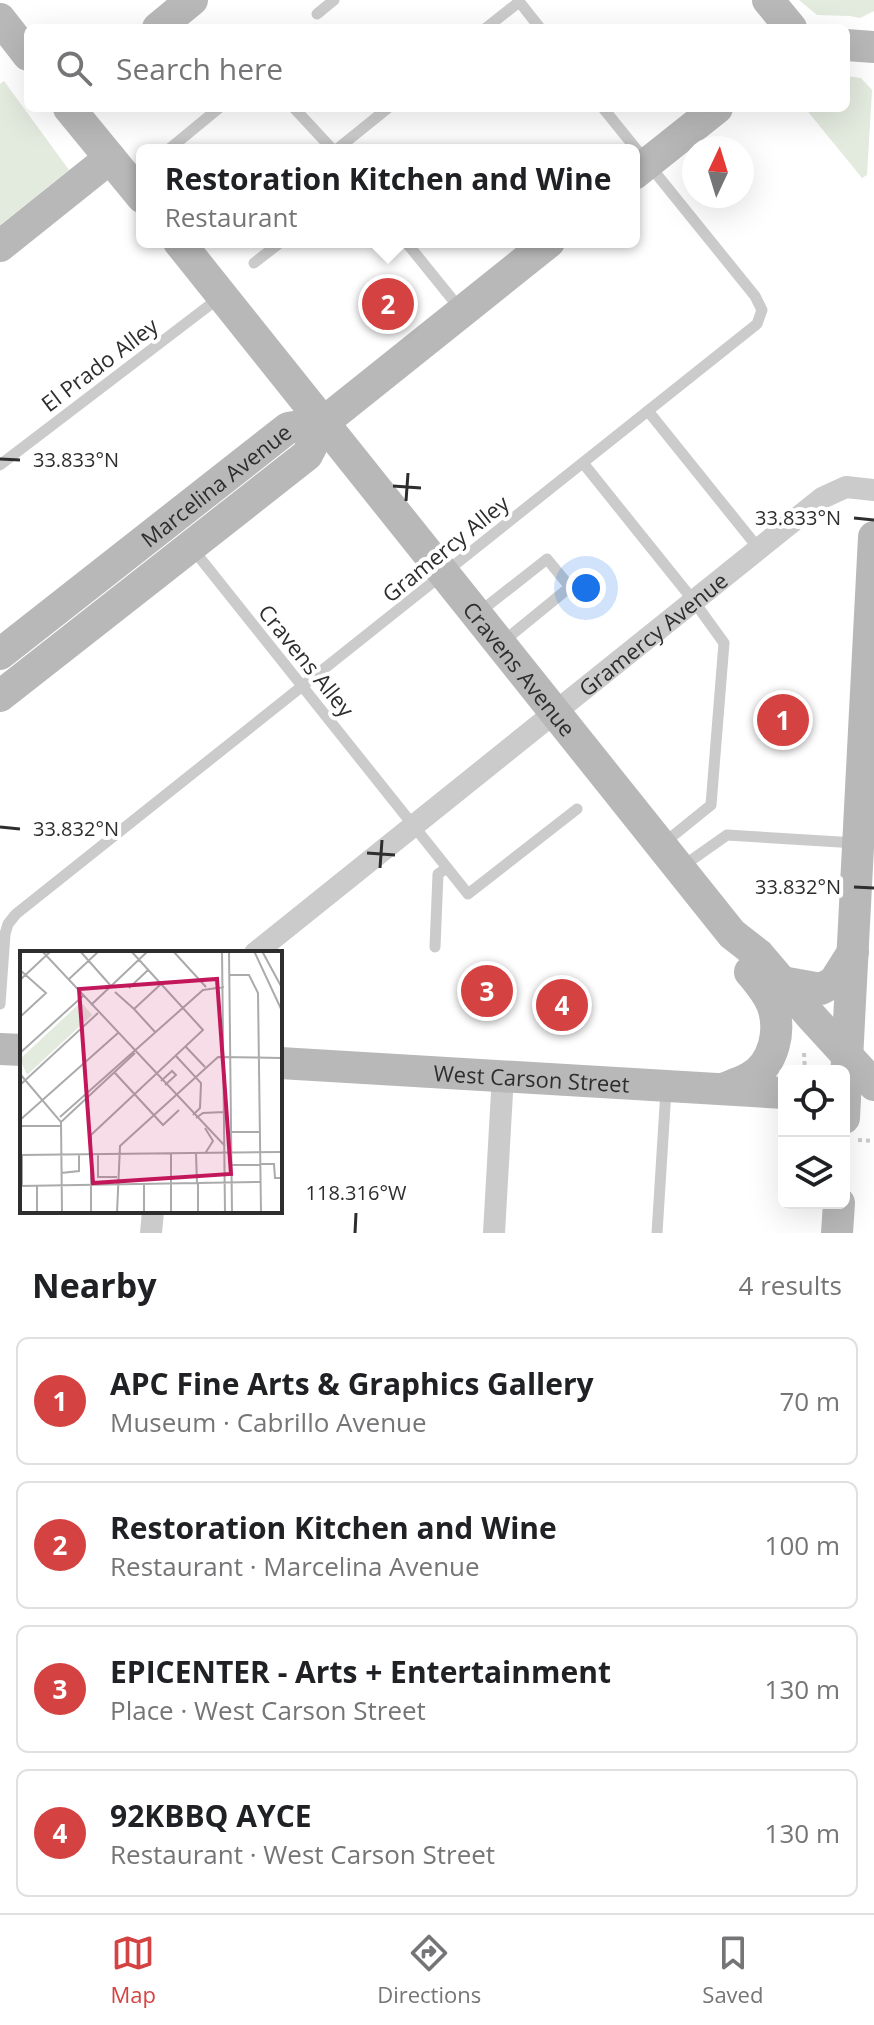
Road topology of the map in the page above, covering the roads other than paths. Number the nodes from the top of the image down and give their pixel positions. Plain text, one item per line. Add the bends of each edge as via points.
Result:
1 (192, 0) edge
2 (334, 0) edge
3 (768, 0) edge
4 (518, 1) edge
5 (317, 14) dead end
6 (163, 24) edge
7 (491, 24) edge
8 (537, 24) edge
9 (788, 24) edge
10 (850, 45) edge
11 (874, 47) edge
12 (72, 112) edge
13 (214, 112) edge
14 (298, 112) edge
15 (383, 112) edge
16 (605, 112) edge
17 (712, 112) edge
18 (175, 144) edge
19 (328, 144) edge
20 (342, 144) edge
21 (625, 144) edge
22 (110, 158) junction
23 (640, 169) edge
24 (136, 190) edge
25 (0, 246) edge
26 (184, 248) edge
27 (273, 248) edge
28 (411, 248) edge
29 (541, 248) edge
30 (254, 263) dead end
31 (222, 296) junction
32 (461, 311) junction
33 (648, 411) junction
34 (324, 422) junction
35 (583, 463) junction
36 (0, 465) edge
37 (874, 490) edge
38 (179, 532) junction
39 (874, 537) edge
40 (759, 549) junction
41 (444, 574) junction
42 (693, 600) junction
43 (476, 614) junction
44 (500, 644) junction
45 (0, 654) edge
46 (302, 687) junction
47 (0, 696) edge
48 (557, 713) junction
49 (577, 809) dead end
50 (414, 826) junction
51 (856, 843) junction
52 (671, 856) junction
53 (447, 868) junction
54 (732, 934) junction
55 (435, 947) dead end
56 (258, 951) edge
57 (853, 952) junction
58 (782, 982) junction
59 (0, 1004) edge
60 (0, 1049) edge
61 (20, 1050) edge
62 (847, 1056) junction
63 (282, 1063) edge
64 (503, 1075) junction
65 (666, 1086) junction
66 (721, 1089) junction
67 (778, 1093) edge
68 (856, 1099) edge
69 (839, 1209) edge
70 (153, 1213) edge
71 (151, 1233) edge
72 (494, 1233) edge
73 (657, 1233) edge
74 (837, 1233) edge

1 - 6 street
2 - 5 lane
3 - 9 street
4 - 7 lane
4 - 8 lane
10 - 11 street
12 - 22 street
13 - 18 lane
14 - 19 lane
15 - 20 lane
16 - 21 lane, Gramercy Alley
17 - 23 street
22 - 24 street
22 - 25 street
23 - 33 lane, Gramercy Alley via 762,310 757,324
26 - 31 street, Cravens Avenue
27 - 30 lane
28 - 32 lane
29 - 32 street, Marcelina Avenue
31 - 34 street, Cravens Avenue
31 - 36 lane, El Prado Alley
32 - 34 street, Marcelina Avenue
33 - 35 lane, Gramercy Alley
33 - 40 lane
34 - 38 street, Marcelina Avenue via 288,428
34 - 41 street, Cravens Avenue
35 - 41 lane, Gramercy Alley
35 - 42 lane
37 - 40 street, Gramercy Avenue via 846,487 822,498
38 - 45 street, Marcelina Avenue
38 - 46 lane, Cravens Alley
38 - 47 street
39 - 51 street
40 - 42 street, Gramercy Avenue
41 - 43 street, Cravens Avenue
41 - 46 lane, Gramercy Alley
42 - 48 street, Gramercy Avenue
42 - 52 lane via 724,643 711,805
43 - 44 street, Cravens Avenue
43 - 44 lane via 547,559 570,587
44 - 48 street, Cravens Avenue
46 - 50 lane, Cravens Alley
46 - 59 lane, Gramercy Alley via 16,914 5,934
48 - 50 street, Gramercy Avenue
48 - 52 street, Cravens Avenue
49 - 53 lane, Cravens Alley via 468,894
50 - 53 lane, Cravens Alley
50 - 56 street, Gramercy Avenue
51 - 52 lane via 727,835
51 - 57 street
52 - 54 street, Cravens Avenue
53 - 55 lane via 438,874
54 - 58 street, Cravens Avenue
54 - 66 street via 774,1008 775,1038 762,1069
57 - 58 street via 834,982 821,989
57 - 62 street
58 - 62 street, Cravens Avenue
60 - 61 street
62 - 68 street
63 - 64 street, West Carson Street
64 - 65 street, West Carson Street
64 - 72 street
65 - 66 street, West Carson Street
65 - 73 lane
66 - 67 street, West Carson Street
69 - 74 street
70 - 71 street

